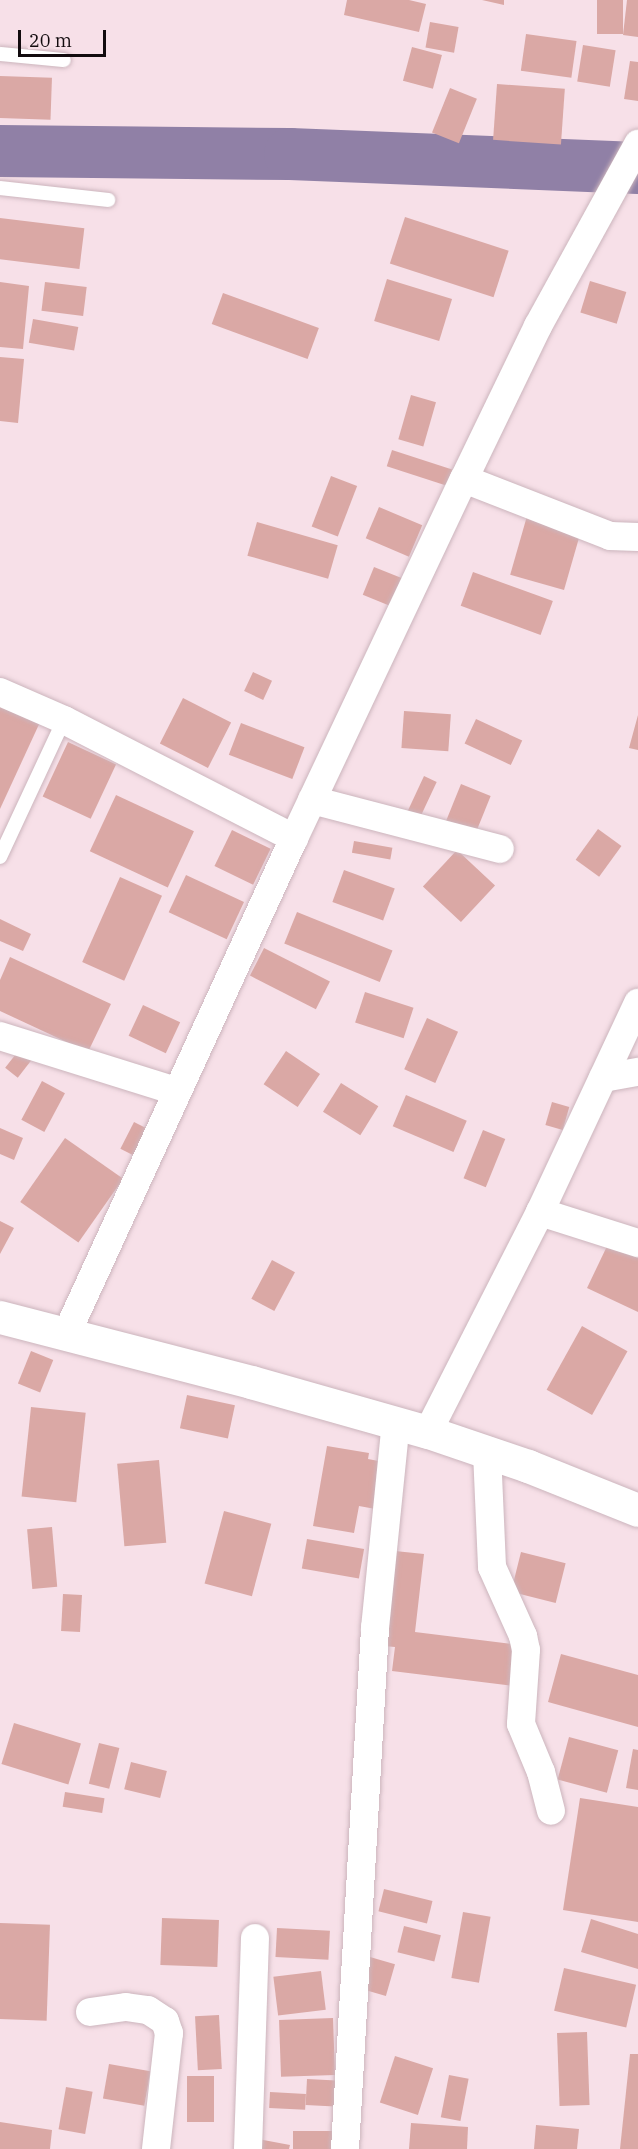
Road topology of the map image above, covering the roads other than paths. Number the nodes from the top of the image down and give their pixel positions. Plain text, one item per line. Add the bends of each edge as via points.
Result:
1 (0, 54) edge
2 (64, 60) dead end
3 (638, 144) edge
4 (0, 188) edge
5 (108, 200) dead end
6 (464, 479) junction
7 (638, 537) edge
8 (0, 692) edge
9 (64, 720) junction
10 (312, 800) junction
11 (294, 838) junction
12 (500, 849) dead end
13 (0, 857) edge
14 (638, 1003) edge
15 (1, 1040) edge
16 (638, 1072) edge
17 (603, 1078) junction
18 (176, 1091) junction
19 (540, 1212) junction
20 (638, 1243) edge
21 (0, 1317) edge
22 (66, 1335) junction
23 (396, 1422) junction
24 (428, 1432) junction
25 (487, 1452) junction
26 (638, 1510) edge
27 (551, 1811) dead end
28 (255, 1938) dead end
29 (90, 2012) dead end
30 (156, 2149) edge
31 (248, 2149) edge
32 (345, 2149) edge

1 - 2 lane
3 - 6 street via 538,326
4 - 5 lane
6 - 7 street via 610,536
6 - 10 street
8 - 9 street
9 - 11 street
9 - 13 lane
10 - 11 street
10 - 12 street
11 - 18 street
14 - 17 street
15 - 18 street
16 - 17 street
17 - 19 street
18 - 22 street
19 - 20 street
19 - 24 street
21 - 22 street
22 - 23 street
23 - 24 street
23 - 32 street via 375,1628
24 - 25 street
25 - 26 street
25 - 27 street via 492,1567 523,1636 526,1650 521,1724 541,1772
28 - 31 street
29 - 30 street via 126,2007 148,2010 165,2021 169,2033

